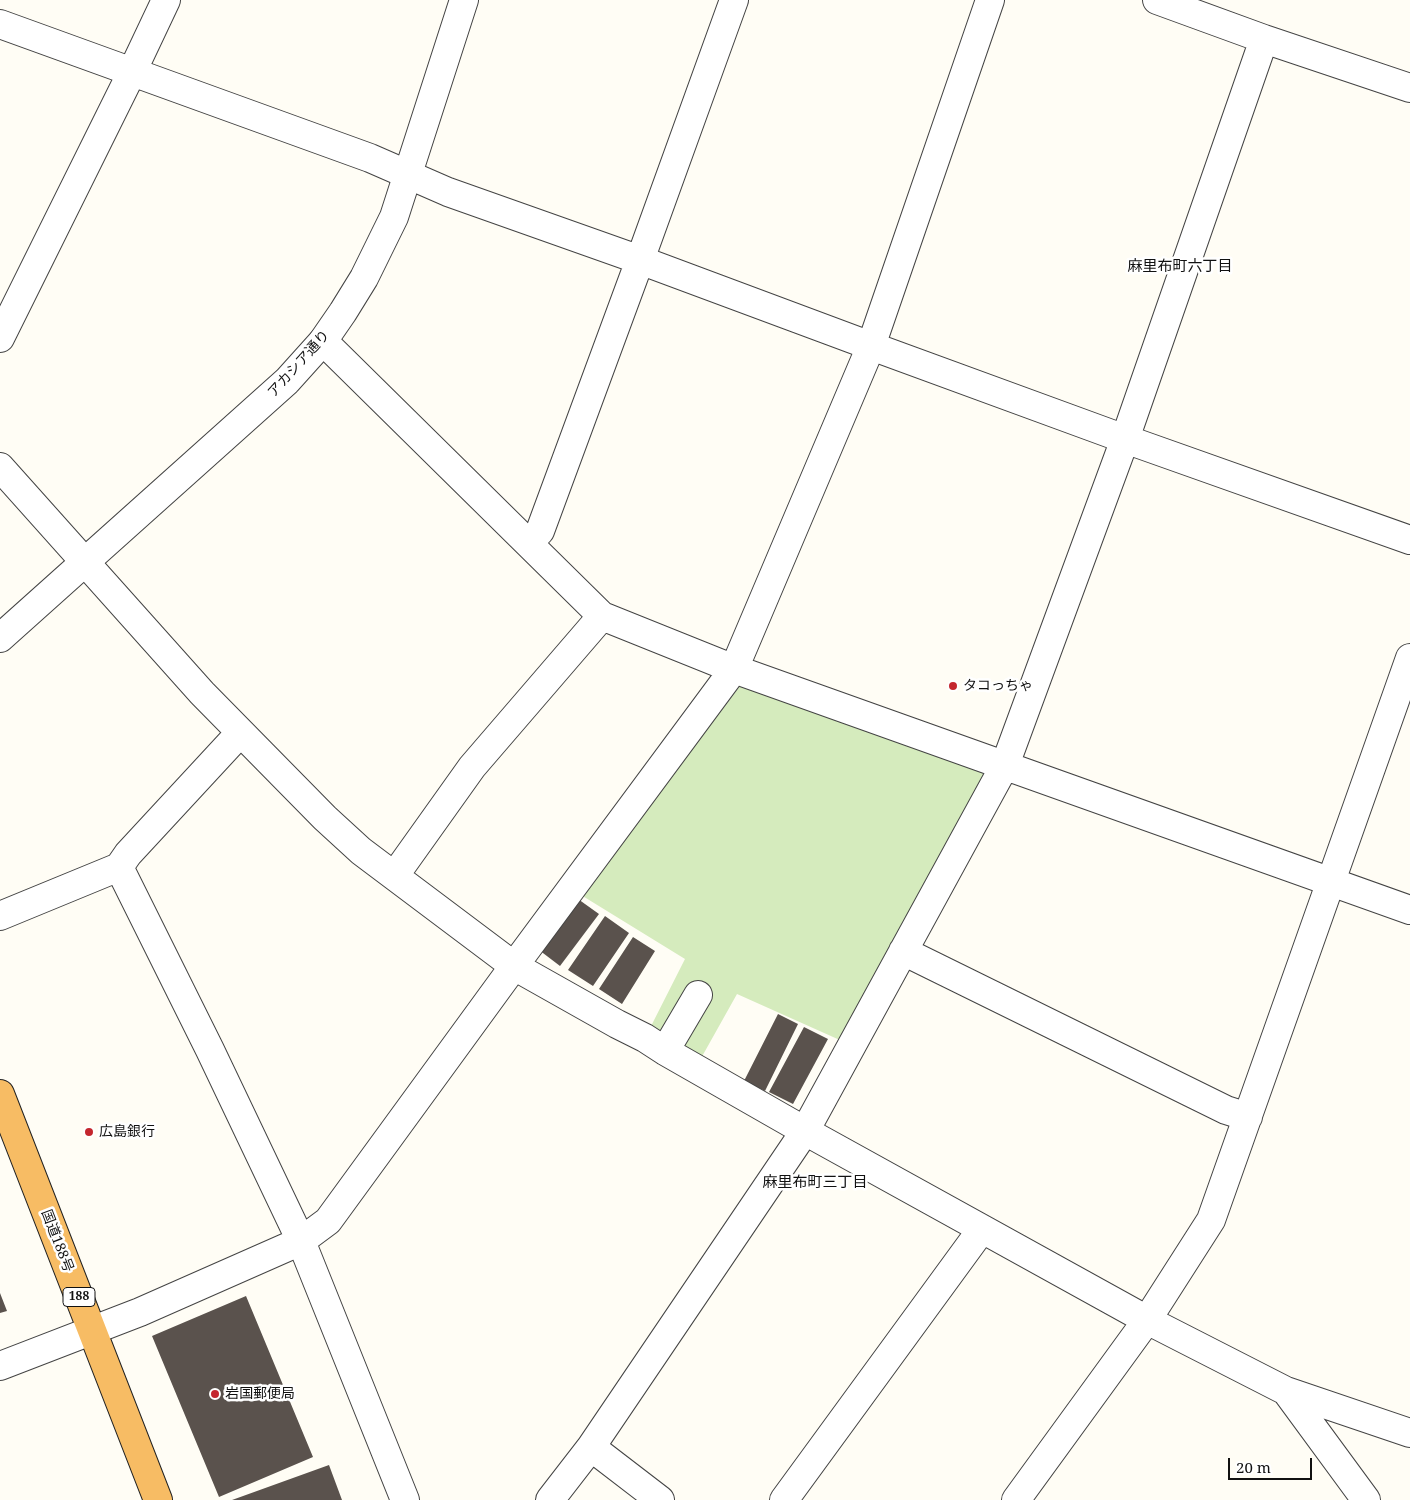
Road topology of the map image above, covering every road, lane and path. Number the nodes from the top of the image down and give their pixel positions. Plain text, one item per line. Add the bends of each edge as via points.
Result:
1 (166, 0) edge
2 (464, 0) edge
3 (734, 0) edge
4 (990, 0) edge
5 (1158, 0) edge
6 (0, 24) edge
7 (1264, 39) junction
8 (132, 72) junction
9 (1410, 88) edge
10 (409, 175) junction
11 (640, 260) junction
12 (0, 338) edge
13 (323, 341) junction
14 (871, 346) junction
15 (1125, 439) junction
16 (0, 467) edge
17 (1410, 540) edge
18 (528, 543) junction
19 (85, 561) junction
20 (602, 616) junction
21 (0, 638) edge
22 (1410, 658) edge
23 (734, 669) junction
24 (240, 733) junction
25 (1005, 765) junction
26 (119, 867) junction
27 (395, 875) junction
28 (1331, 881) junction
29 (1410, 910) edge
30 (0, 916) edge
31 (904, 951) junction
32 (514, 966) junction
33 (698, 995) dead end
34 (665, 1051) junction
35 (0, 1094) edge
36 (1248, 1117) junction
37 (805, 1131) junction
38 (982, 1229) junction
39 (301, 1241) junction
40 (1147, 1320) junction
41 (92, 1330) junction
42 (0, 1366) edge
43 (1286, 1391) junction
44 (1410, 1432) edge
45 (591, 1447) junction
46 (158, 1500) edge
47 (405, 1500) edge
48 (550, 1500) edge
49 (660, 1500) edge
50 (784, 1500) edge
51 (1016, 1500) edge
52 (1366, 1500) edge

1 - 8 street
2 - 10 street, アカシア通り
3 - 11 street
4 - 14 street
5 - 7 street
6 - 8 street
7 - 9 street
7 - 15 street
8 - 10 street
8 - 12 street
10 - 11 street
10 - 13 street, アカシア通り via 394,217 364,278
11 - 14 street
11 - 18 street via 540,531
13 - 18 street
13 - 19 street, アカシア通り via 287,381
14 - 15 street
14 - 23 street
15 - 17 street
15 - 25 street
16 - 19 street
18 - 20 street
19 - 21 street, アカシア通り
19 - 24 street
20 - 23 street
20 - 27 street via 472,767
22 - 28 street
23 - 25 street
23 - 32 street
24 - 26 street
24 - 27 street via 361,851
25 - 28 street
25 - 31 street
26 - 30 street
26 - 39 street
27 - 32 street
28 - 29 street
28 - 36 street
31 - 36 street via 1226,1110
31 - 37 street
32 - 34 street
32 - 39 street via 328,1221
33 - 34 street
34 - 37 street
35 - 41 highway, 国道188号 / 188
36 - 40 street via 1211,1220
37 - 38 street
37 - 45 street
38 - 40 street
38 - 50 street
39 - 41 street
39 - 47 street
40 - 43 street
40 - 51 street
41 - 42 street
41 - 46 highway, 国道188号 / 188
43 - 44 street
43 - 52 street
45 - 48 street
45 - 49 street

